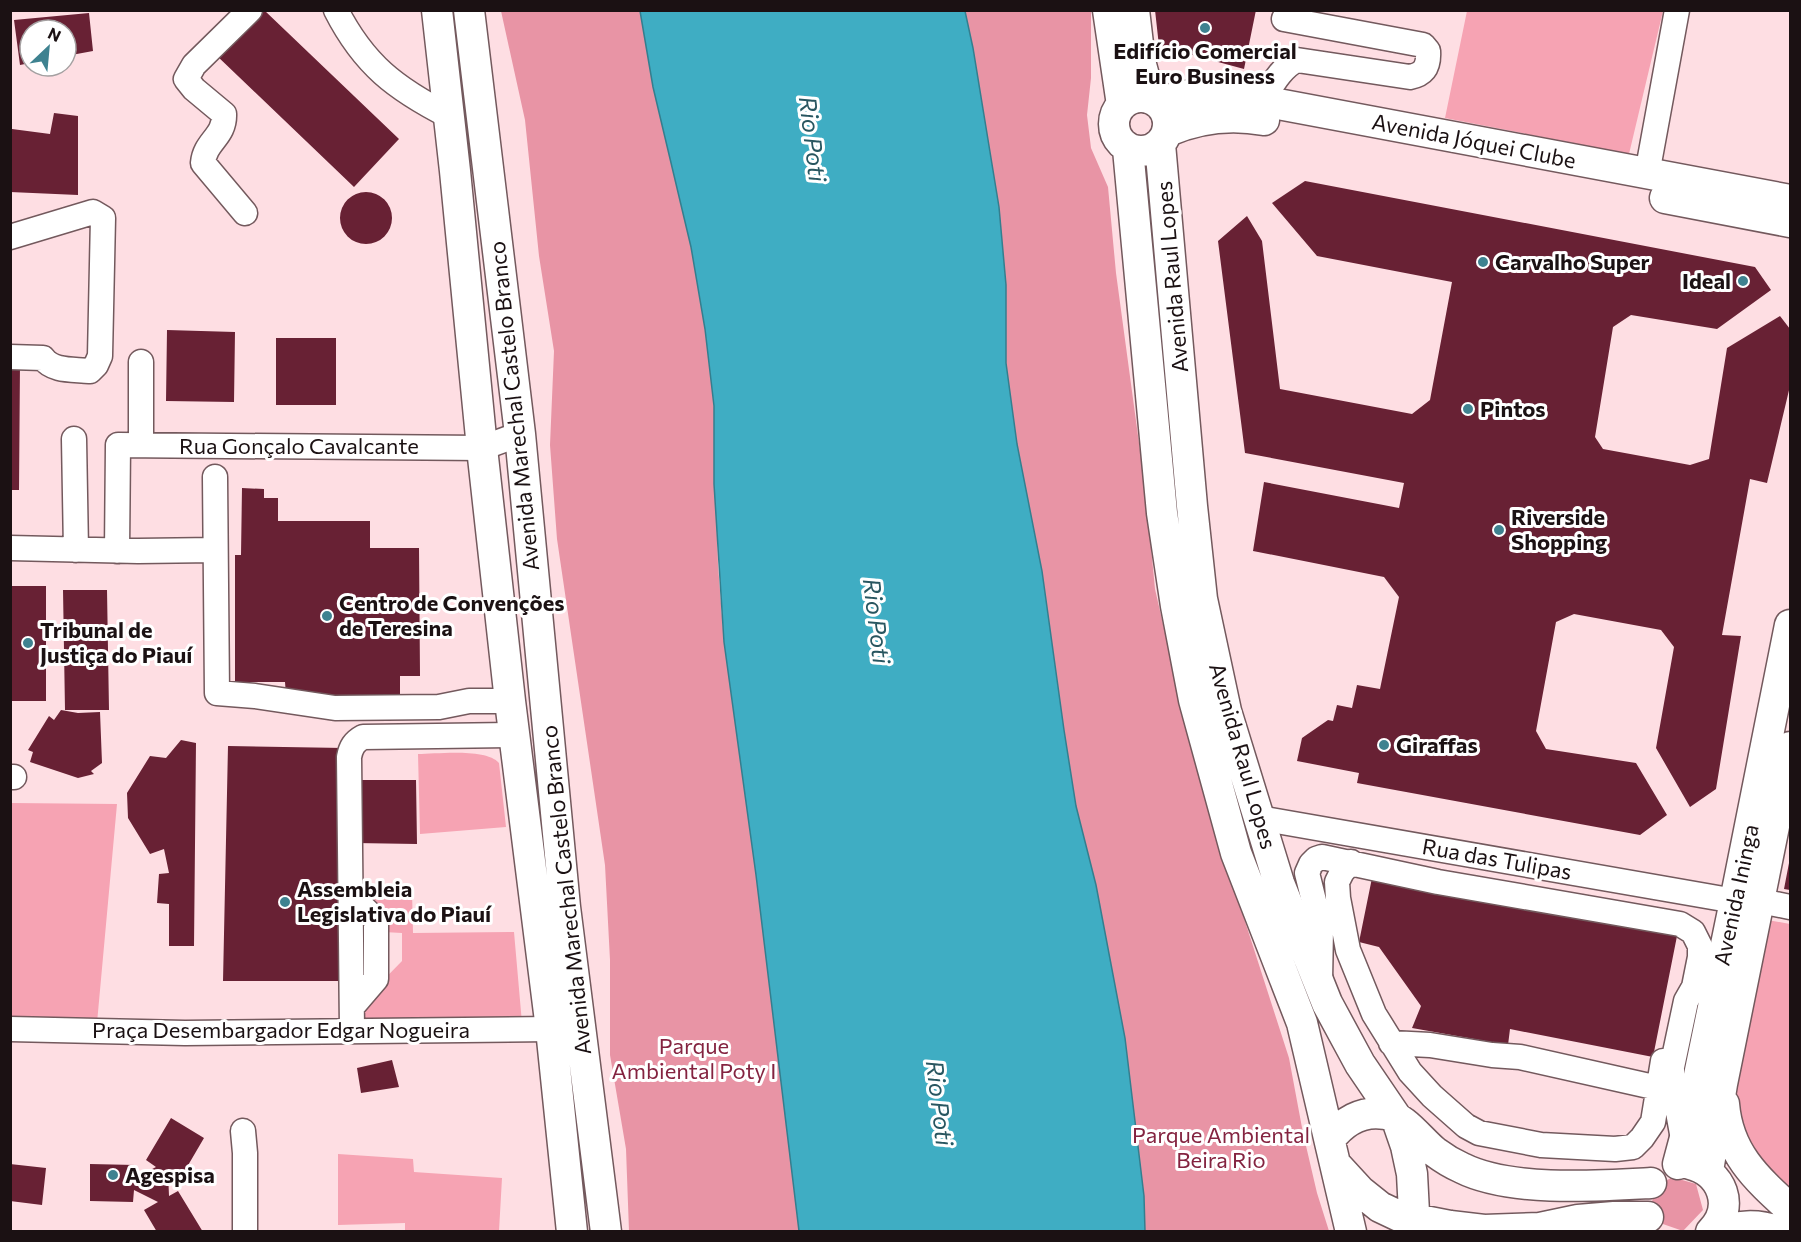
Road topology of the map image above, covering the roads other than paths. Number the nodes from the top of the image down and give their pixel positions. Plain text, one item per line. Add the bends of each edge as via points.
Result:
1 (250, 10) edge
2 (336, 10) edge
3 (436, 10) edge
4 (469, 10) edge
5 (1108, 10) edge
6 (1134, 10) edge
7 (1677, 10) edge
8 (1284, 19) dead end
9 (473, 42) junction
10 (440, 43) junction
11 (1262, 101) junction
12 (1143, 102) junction
13 (449, 116) junction
14 (1164, 138) junction
15 (1128, 149) junction
16 (1647, 174) junction
17 (1791, 200) edge
18 (245, 213) dead end
19 (1791, 222) edge
20 (10, 237) edge
21 (10, 357) edge
22 (141, 362) dead end
23 (520, 434) junction
24 (74, 439) dead end
25 (141, 445) junction
26 (482, 447) junction
27 (215, 477) dead end
28 (10, 548) edge
29 (76, 550) junction
30 (215, 550) junction
31 (117, 551) junction
32 (1791, 625) edge
33 (510, 701) junction
34 (514, 735) junction
35 (1791, 747) edge
36 (1259, 818) junction
37 (1383, 840) junction
38 (1344, 861) junction
39 (1393, 871) junction
40 (562, 874) junction
41 (531, 878) junction
42 (1748, 901) junction
43 (566, 907) junction
44 (1791, 907) edge
45 (535, 912) junction
46 (1323, 994) junction
47 (1690, 994) junction
48 (352, 1019) junction
49 (10, 1029) edge
50 (551, 1029) junction
51 (1392, 1044) junction
52 (1722, 1084) junction
53 (1658, 1088) junction
54 (1396, 1117) junction
55 (243, 1131) dead end
56 (1684, 1143) junction
57 (1333, 1151) junction
58 (1651, 1183) junction
59 (1716, 1183) junction
60 (1791, 1210) edge
61 (1654, 1224) edge
62 (1415, 1225) edge
63 (1537, 1230) edge
64 (245, 1232) edge
65 (572, 1232) edge
66 (606, 1232) edge
67 (1351, 1232) edge
68 (1711, 1232) edge
69 (1716, 1232) edge
70 (1777, 1232) edge

1 - 18 street via 194,65 186,79 224,114 221,133 204,154 204,163
2 - 13 street via 360,50 389,79 412,97
3 - 10 main road, Avenida Marechal Castelo Branco
4 - 9 main road, Avenida Marechal Castelo Branco
5 - 12 main road
6 - 12 main road
7 - 16 street
8 - 11 street via 1424,45 1428,51 1427,67 1420,75 1410,77 1297,60 1283,70
9 - 10 main road
9 - 23 main road, Avenida Marechal Castelo Branco
10 - 13 main road, Avenida Marechal Castelo Branco
11 - 12 main road, Avenida Jóquei Clube via 1209,94
11 - 16 main road, Avenida Jóquei Clube
12 - 14 main road via 1167,116
12 - 15 main road via 1115,116 1114,128
13 - 26 main road, Avenida Marechal Castelo Branco
14 - 15 main road via 1150,150
14 - 19 main road, Avenida Jóquei Clube via 1189,122 1218,117 1257,119
14 - 36 main road, Avenida Raul Lopes via 1202,599 1226,711
15 - 57 main road, Avenida Raul Lopes via 1162,513 1194,700 1236,854 1302,1023
16 - 17 main road, Avenida Jóquei Clube
20 - 21 street via 93,212 103,218 100,356 96,365 90,370 53,368 44,358
22 - 25 street
23 - 26 street, Rua Gonçalo Cavalcante
23 - 40 main road, Avenida Marechal Castelo Branco
24 - 29 street
25 - 26 street, Rua Gonçalo Cavalcante
25 - 31 street, Rua Gonçalo Cavalcante via 117,446
26 - 33 main road, Avenida Marechal Castelo Branco
27 - 30 street
28 - 29 street
29 - 31 street
30 - 31 street
30 - 33 street via 217,693 335,708
32 - 42 main road, Avenida Ininga
33 - 34 main road, Avenida Marechal Castelo Branco
34 - 41 main road, Avenida Marechal Castelo Branco
34 - 48 street via 363,737 351,748
35 - 42 main road, Avenida Ininga
36 - 37 street, Rua das Tulipas
36 - 46 main road, Avenida Raul Lopes via 1279,883
37 - 39 street
37 - 42 street, Rua das Tulipas
38 - 39 street
38 - 46 street via 1321,870 1318,877 1331,938
38 - 51 street via 1337,882 1348,950 1374,1014
39 - 47 street via 1680,924 1693,932 1700,946
40 - 41 main road
40 - 43 main road, Avenida Marechal Castelo Branco
41 - 45 main road, Avenida Marechal Castelo Branco
42 - 44 street, Rua das Tulipas
42 - 52 main road, Avenida Ininga
42 - 56 main road, Avenida Ininga
43 - 45 main road
43 - 66 main road, Avenida Marechal Castelo Branco
45 - 50 main road, Avenida Marechal Castelo Branco
46 - 54 main road, Avenida Raul Lopes via 1360,1064
47 - 53 street via 1672,1018
47 - 56 street via 1682,1077
48 - 49 street, Praça Desembargador Edgar Nogueira via 185,1033
48 - 50 street, Praça Desembargador Edgar Nogueira
50 - 65 main road, Avenida Marechal Castelo Branco
51 - 53 street via 1520,1057
51 - 53 street via 1410,1072 1466,1125 1479,1133 1541,1145 1633,1147 1653,1122
52 - 59 main road, Avenida Ininga
52 - 60 main road via 1725,1117 1738,1153 1763,1185
54 - 57 main road via 1382,1113 1356,1116 1338,1128
54 - 58 main road via 1436,1152 1487,1179 1601,1186
54 - 62 main road, Avenida Raul Lopes via 1412,1174
55 - 64 street
56 - 58 main road via 1668,1168
56 - 59 main road via 1689,1164
57 - 62 main road via 1360,1191 1380,1207
57 - 67 main road, Avenida Raul Lopes
58 - 61 main road via 1646,1205
59 - 60 main road
59 - 68 main road, Avenida Ininga via 1722,1217
61 - 63 main road via 1614,1216
62 - 63 main road
69 - 70 main road via 1750,1226

